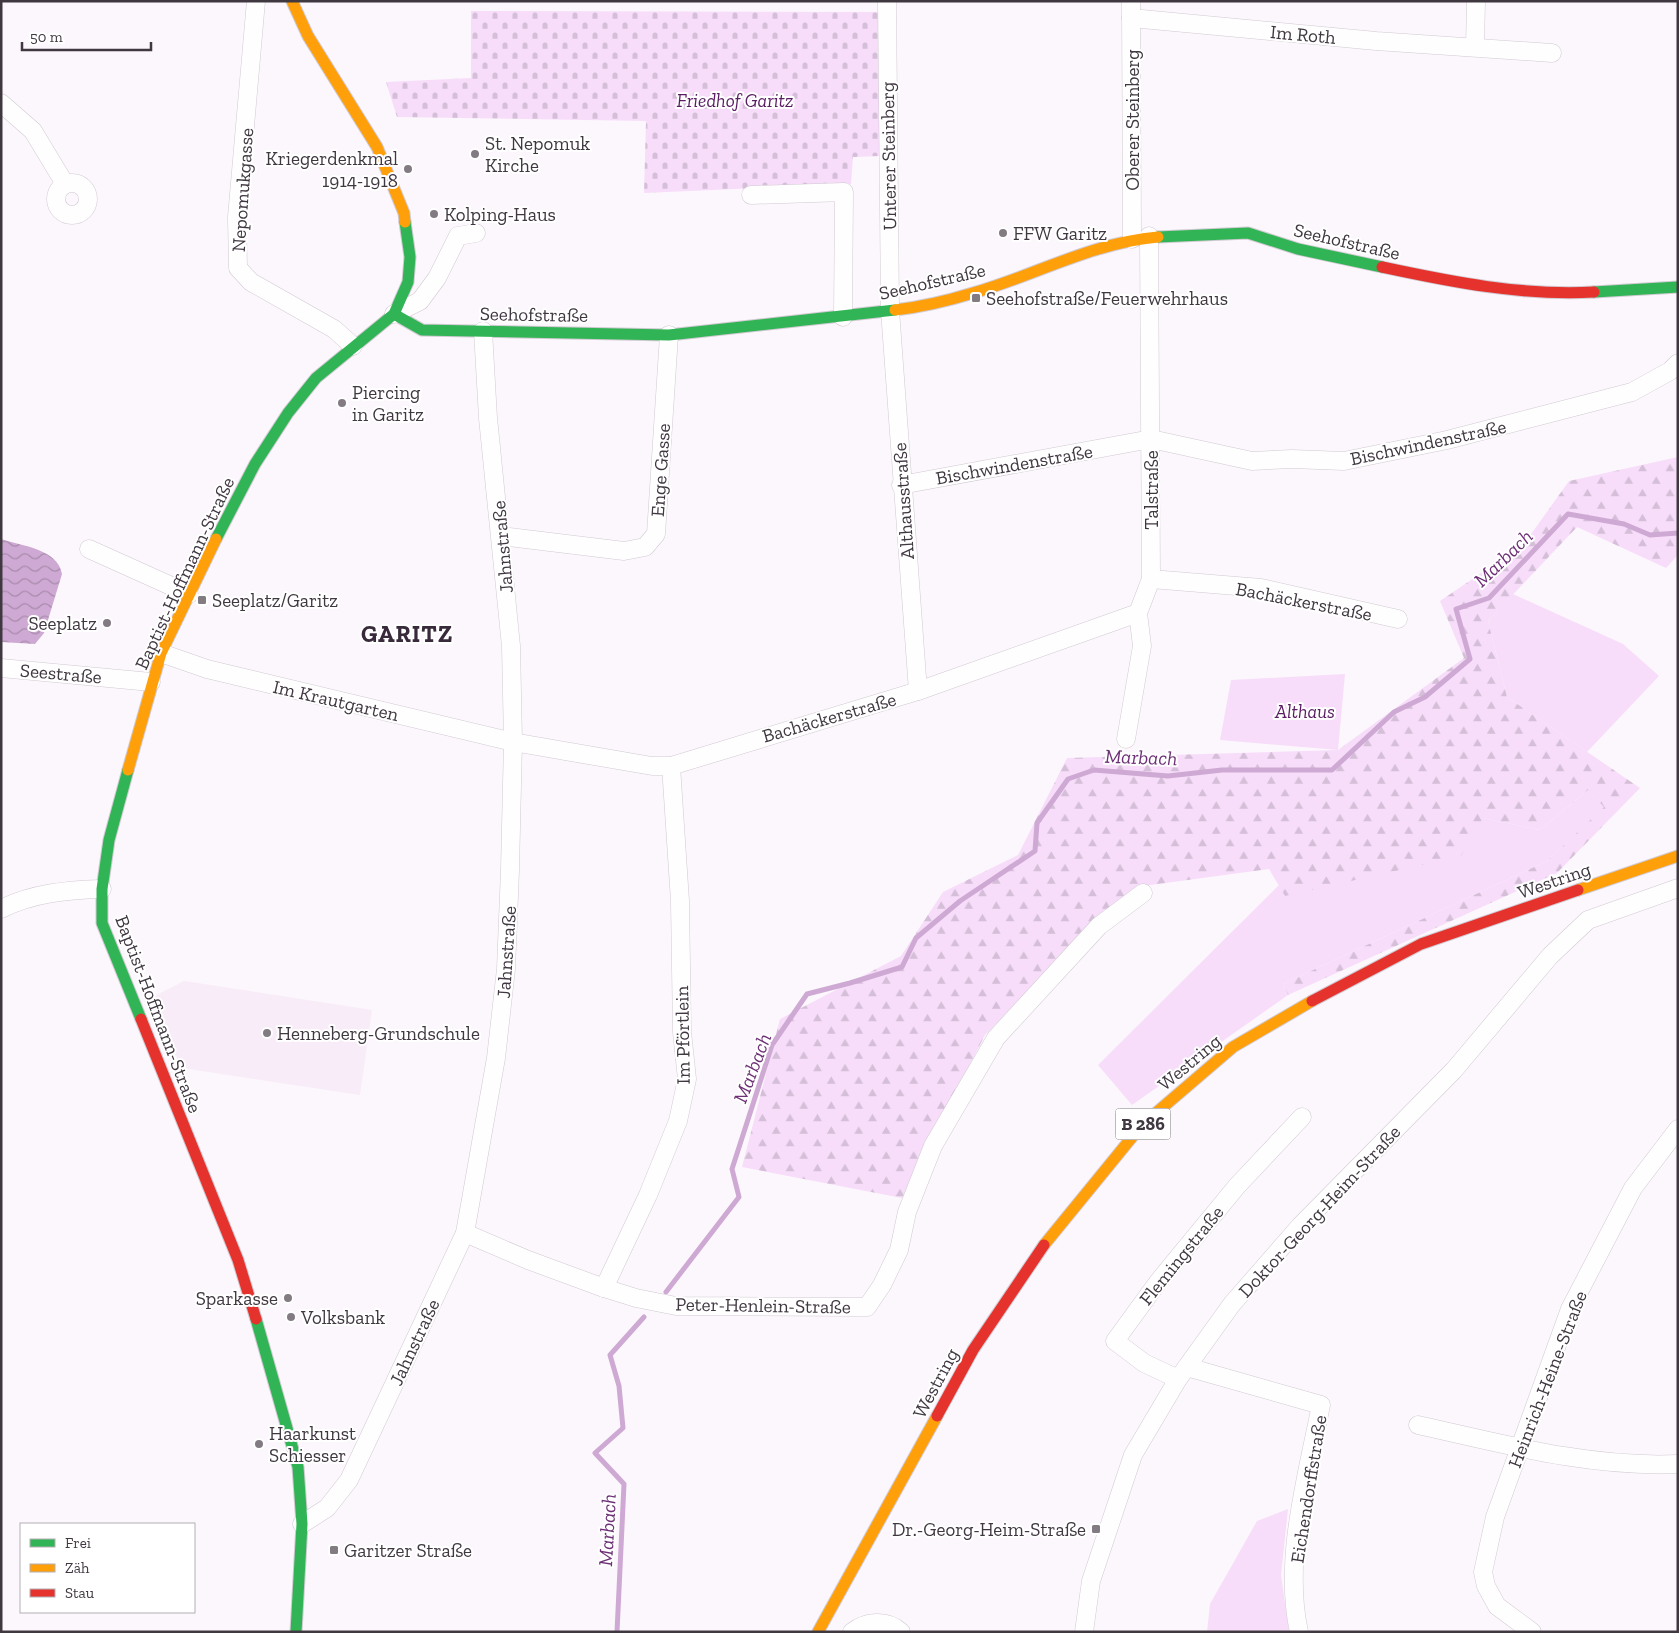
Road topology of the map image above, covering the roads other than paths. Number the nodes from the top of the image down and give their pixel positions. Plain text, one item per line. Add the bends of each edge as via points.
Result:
1 (256, 1) edge
2 (292, 1) edge
3 (888, 1) edge
4 (1476, 1) edge
5 (1131, 10) edge
6 (1475, 47) junction
7 (1552, 53) dead end
8 (1, 102) edge
9 (65, 184) dead end
10 (751, 195) dead end
11 (476, 233) dead end
12 (1141, 238) junction
13 (1678, 287) edge
14 (890, 310) junction
15 (394, 314) junction
16 (843, 317) junction
17 (483, 331) junction
18 (669, 335) junction
19 (353, 346) junction
20 (1678, 363) edge
21 (1151, 440) junction
22 (901, 485) junction
23 (501, 536) junction
24 (89, 549) dead end
25 (1151, 579) junction
26 (189, 594) junction
27 (1138, 614) junction
28 (1398, 619) dead end
29 (161, 653) junction
30 (1, 668) edge
31 (151, 682) junction
32 (918, 691) junction
33 (1126, 739) dead end
34 (513, 742) junction
35 (671, 766) junction
36 (1678, 856) edge
37 (1678, 888) edge
38 (102, 889) junction
39 (1143, 893) dead end
40 (1, 909) edge
41 (1302, 1117) dead end
42 (1678, 1128) edge
43 (465, 1232) junction
44 (604, 1288) junction
45 (1182, 1373) junction
46 (1418, 1425) dead end
47 (1522, 1448) junction
48 (1678, 1464) edge
49 (302, 1524) junction
50 (296, 1632) edge
51 (818, 1632) edge
52 (852, 1632) edge
53 (901, 1632) edge
54 (1084, 1632) edge
55 (1299, 1632) edge
56 (1532, 1632) edge

1 - 19 street, Nepomukgasse via 237,217 238,268 251,282 334,329
2 - 15 street via 308,36 377,147 404,213 410,258 408,282
3 - 14 street, Unterer Steinberg
4 - 6 street
5 - 6 street, Im Roth via 1376,41
5 - 12 street, Oberer Steinberg
6 - 7 street, Im Roth
8 - 9 street via 33,131
10 - 16 street via 844,192
11 - 15 street via 458,236 437,278 420,301
12 - 13 street, Seehofstraße via 1248,234 1298,249 1448,282 1513,290 1577,293
12 - 14 street, Seehofstraße via 1063,259 974,293
12 - 21 street, Talstraße
14 - 16 street, Seehofstraße
14 - 22 street, Althausstraße
15 - 17 street, Seehofstraße via 422,330
15 - 19 street, Baptist-Hoffmann-Straße
16 - 18 street, Seehofstraße
17 - 18 street, Seehofstraße
17 - 23 street, Jahnstraße via 488,418
18 - 23 street, Enge Gasse via 656,534 645,547 624,550
19 - 26 street, Baptist-Hoffmann-Straße via 316,378 272,437 235,501
20 - 21 street, Bischwindenstraße via 1670,371 1632,392 1447,440 1344,461 1252,461
21 - 22 street, Bischwindenstraße
21 - 25 street, Talstraße
22 - 32 street, Althausstraße
23 - 34 street, Jahnstraße via 511,646
24 - 26 street
25 - 27 street, Talstraße
25 - 28 street, Bachäckerstraße via 1261,588
26 - 29 street, Baptist-Hoffmann-Straße
27 - 32 street, Bachäckerstraße
27 - 33 street, Talstraße via 1142,646
29 - 31 street, Baptist-Hoffmann-Straße
29 - 34 street, Im Krautgarten via 206,669
30 - 31 street, Seestraße
31 - 38 street, Baptist-Hoffmann-Straße via 109,840
32 - 35 street, Bachäckerstraße
34 - 35 street, Bachäckerstraße via 652,766
34 - 43 street, Jahnstraße via 506,969 496,1058
35 - 44 street, Im Pförtlein via 680,901 682,1032 687,1079 678,1121 648,1195
36 - 51 street, Westring / B 286 via 1421,944 1322,995 1233,1047 1142,1125 1055,1229 972,1350
37 - 45 street, Doktor-Georg-Heim-Straße via 1588,920 1550,956 1454,1070 1301,1225 1232,1304
38 - 40 street via 64,890 18,900
38 - 49 street, Baptist-Hoffmann-Straße via 102,923 238,1260 298,1467
39 - 44 street, Peter-Henlein-Straße via 1099,926 996,1038 933,1146 907,1212 899,1250 867,1307 676,1306
41 - 45 street, Flemingstraße via 1237,1186 1158,1282 1115,1341 1144,1363
42 - 47 street, Heinrich-Heine-Straße via 1633,1188 1570,1309
43 - 44 street, Peter-Henlein-Straße
43 - 49 street, Jahnstraße via 349,1480 327,1508
45 - 54 street, Doktor-Georg-Heim-Straße via 1133,1455 1090,1581
45 - 55 street, Eichendorffstraße via 1322,1405 1301,1507 1294,1570
46 - 47 street
47 - 48 street via 1610,1463
47 - 56 street, Heinrich-Heine-Straße via 1495,1517 1483,1572 1490,1597 1497,1606
49 - 50 street
52 - 53 street via 867,1623 883,1623

